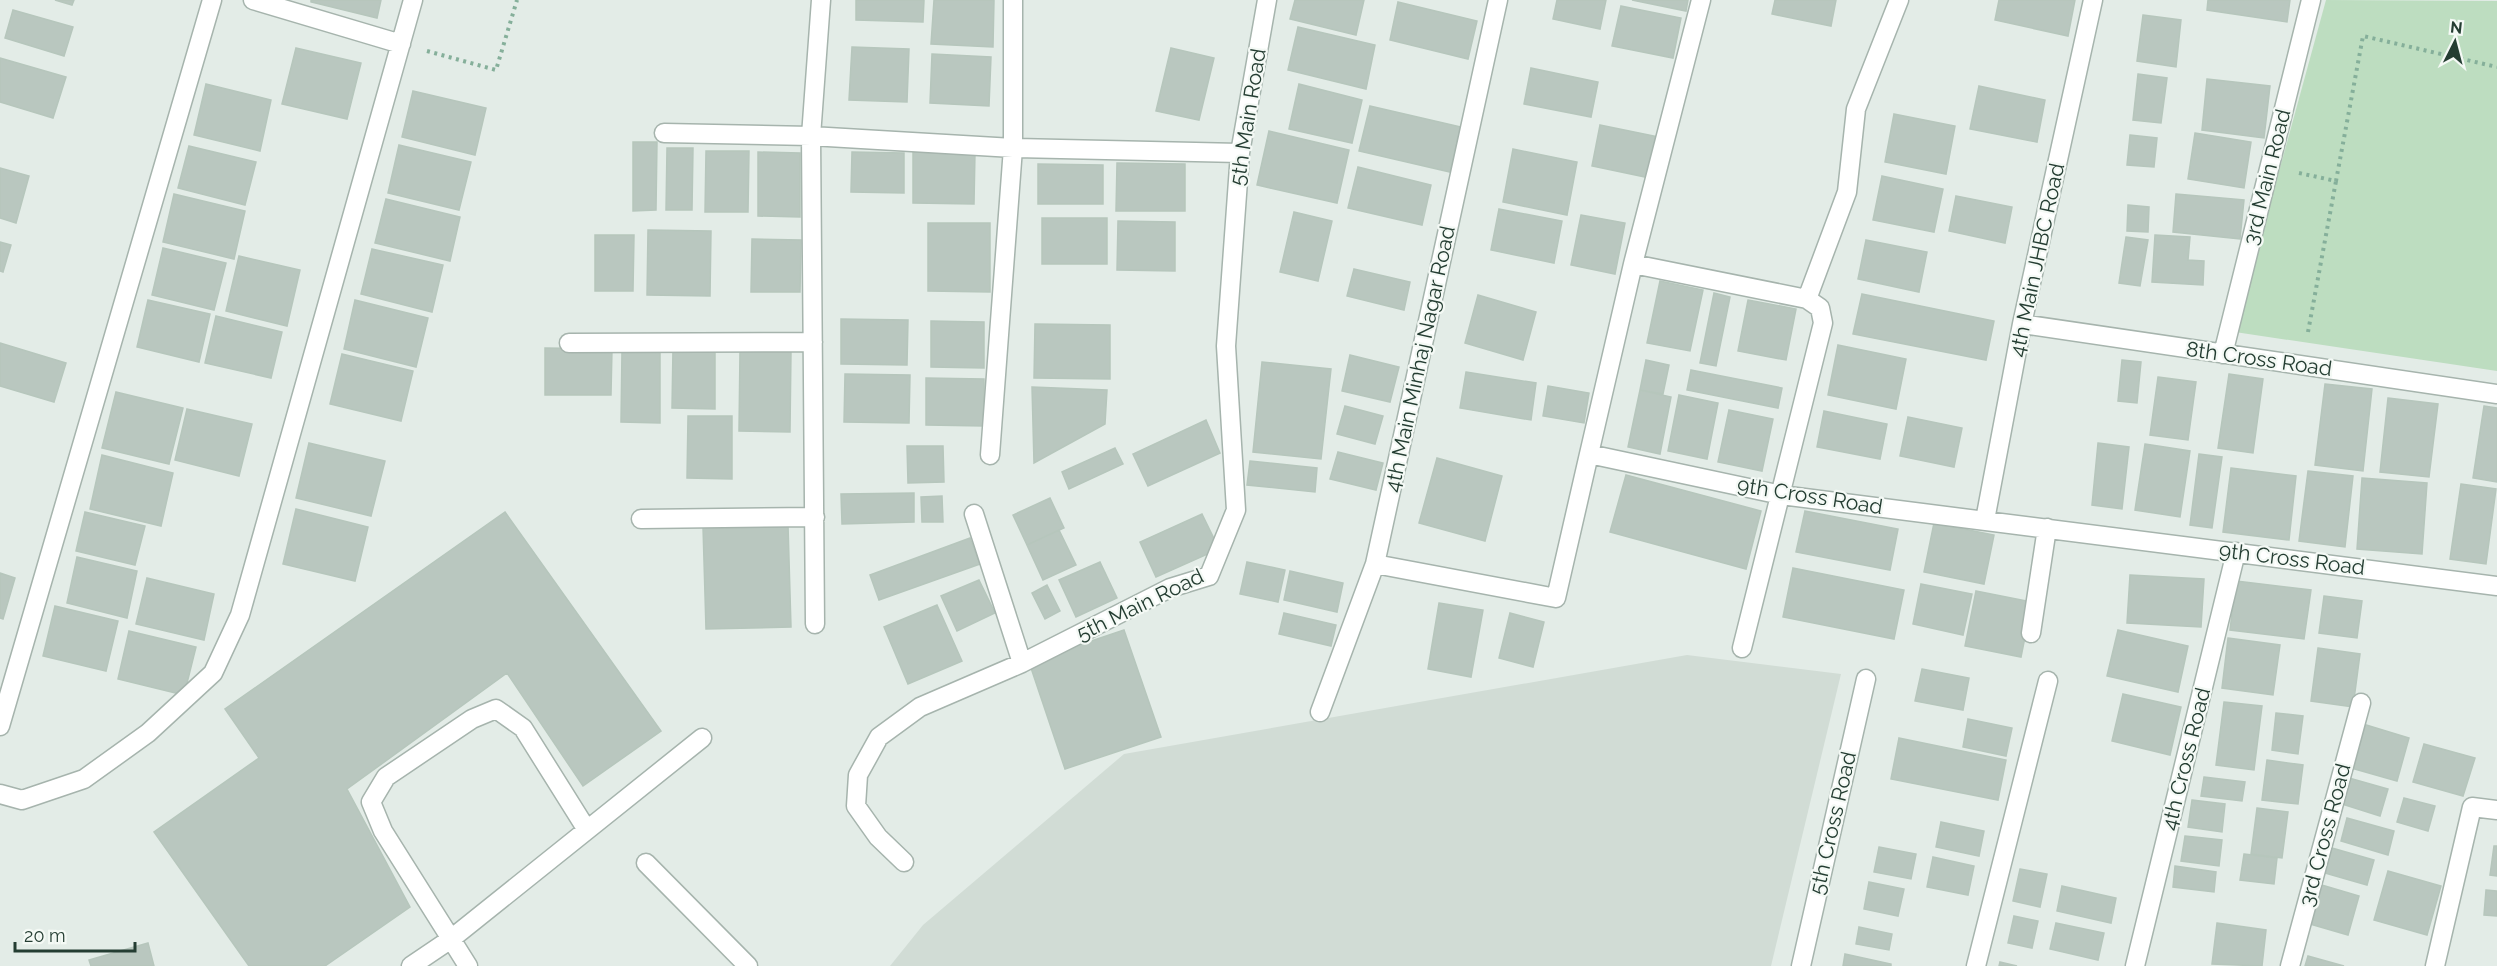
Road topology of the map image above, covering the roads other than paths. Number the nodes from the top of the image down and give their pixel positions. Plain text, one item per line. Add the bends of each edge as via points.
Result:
1 (212, 0) edge
2 (253, 0) edge
3 (413, 0) edge
4 (820, 0) edge
5 (1013, 0) edge
6 (1267, 0) edge
7 (1498, 0) edge
8 (1701, 0) edge
9 (1899, 0) edge
10 (2093, 0) edge
11 (2311, 0) edge
12 (400, 44) junction
13 (664, 133) dead end
14 (811, 136) junction
15 (1013, 148) junction
16 (1240, 153) junction
17 (1633, 264) junction
18 (1807, 299) junction
19 (2022, 324) junction
20 (813, 342) junction
21 (569, 344) dead end
22 (2223, 354) junction
23 (2497, 394) edge
24 (990, 454) dead end
25 (1589, 454) junction
26 (1781, 495) junction
27 (974, 514) dead end
28 (815, 517) junction
29 (641, 519) dead end
30 (1985, 520) junction
31 (2047, 528) junction
32 (2236, 552) junction
33 (1375, 564) junction
34 (2497, 586) edge
35 (814, 624) dead end
36 (2031, 633) dead end
37 (1742, 648) dead end
38 (1022, 663) junction
39 (1866, 680) dead end
40 (2048, 681) dead end
41 (2361, 704) dead end
42 (1320, 712) dead end
43 (0, 726) edge
44 (702, 738) dead end
45 (0, 794) edge
46 (2497, 810) edge
47 (587, 830) junction
48 (904, 862) dead end
49 (646, 863) dead end
50 (451, 939) junction
51 (411, 966) edge
52 (468, 966) edge
53 (748, 966) edge
54 (1801, 966) edge
55 (1976, 966) edge
56 (2135, 966) edge
57 (2290, 966) edge
58 (2435, 966) edge

1 - 43 street
2 - 12 street
3 - 12 street
4 - 14 street
5 - 15 street
6 - 16 street, 5th Main Road
7 - 33 street, 4th Main Minhaj Nagar Road
8 - 17 street
9 - 18 street via 1856,109 1847,192
10 - 19 street, 4th Main JHBC Road
11 - 22 street, 3rd Main Road
12 - 45 street via 240,615 213,673 148,733 84,779 22,800
13 - 14 street
14 - 15 street
14 - 20 street
15 - 16 street
15 - 24 street
16 - 38 street, 5th Main Road via 1226,346 1236,510 1209,576 1170,588
17 - 18 street
17 - 25 street
18 - 26 street via 1820,308 1823,323
19 - 22 street, 8th Cross Road
19 - 30 street, 4th Main JHBC Road
20 - 21 street
20 - 28 street
22 - 23 street, 8th Cross Road
25 - 26 street, 9th Cross Road
25 - 33 street via 1556,598
26 - 30 street, 9th Cross Road
26 - 37 street
27 - 38 street
28 - 29 street
28 - 35 street
30 - 31 street, 9th Cross Road
31 - 32 street, 9th Cross Road
31 - 36 street
32 - 34 street, 9th Cross Road
32 - 56 street, 4th Cross Road
33 - 42 street, 4th Main Minhaj Nagar Road
38 - 48 street, 5th Main Road via 920,707 879,737 858,775 856,806 878,837
39 - 54 street, 5th Cross Road
40 - 55 street
41 - 57 street, 3rd Cross Road
44 - 47 street
46 - 58 street via 2472,807
47 - 50 street
47 - 50 street via 523,728 496,709 472,719 386,777 371,802 383,831
49 - 53 street
50 - 51 street
50 - 52 street

